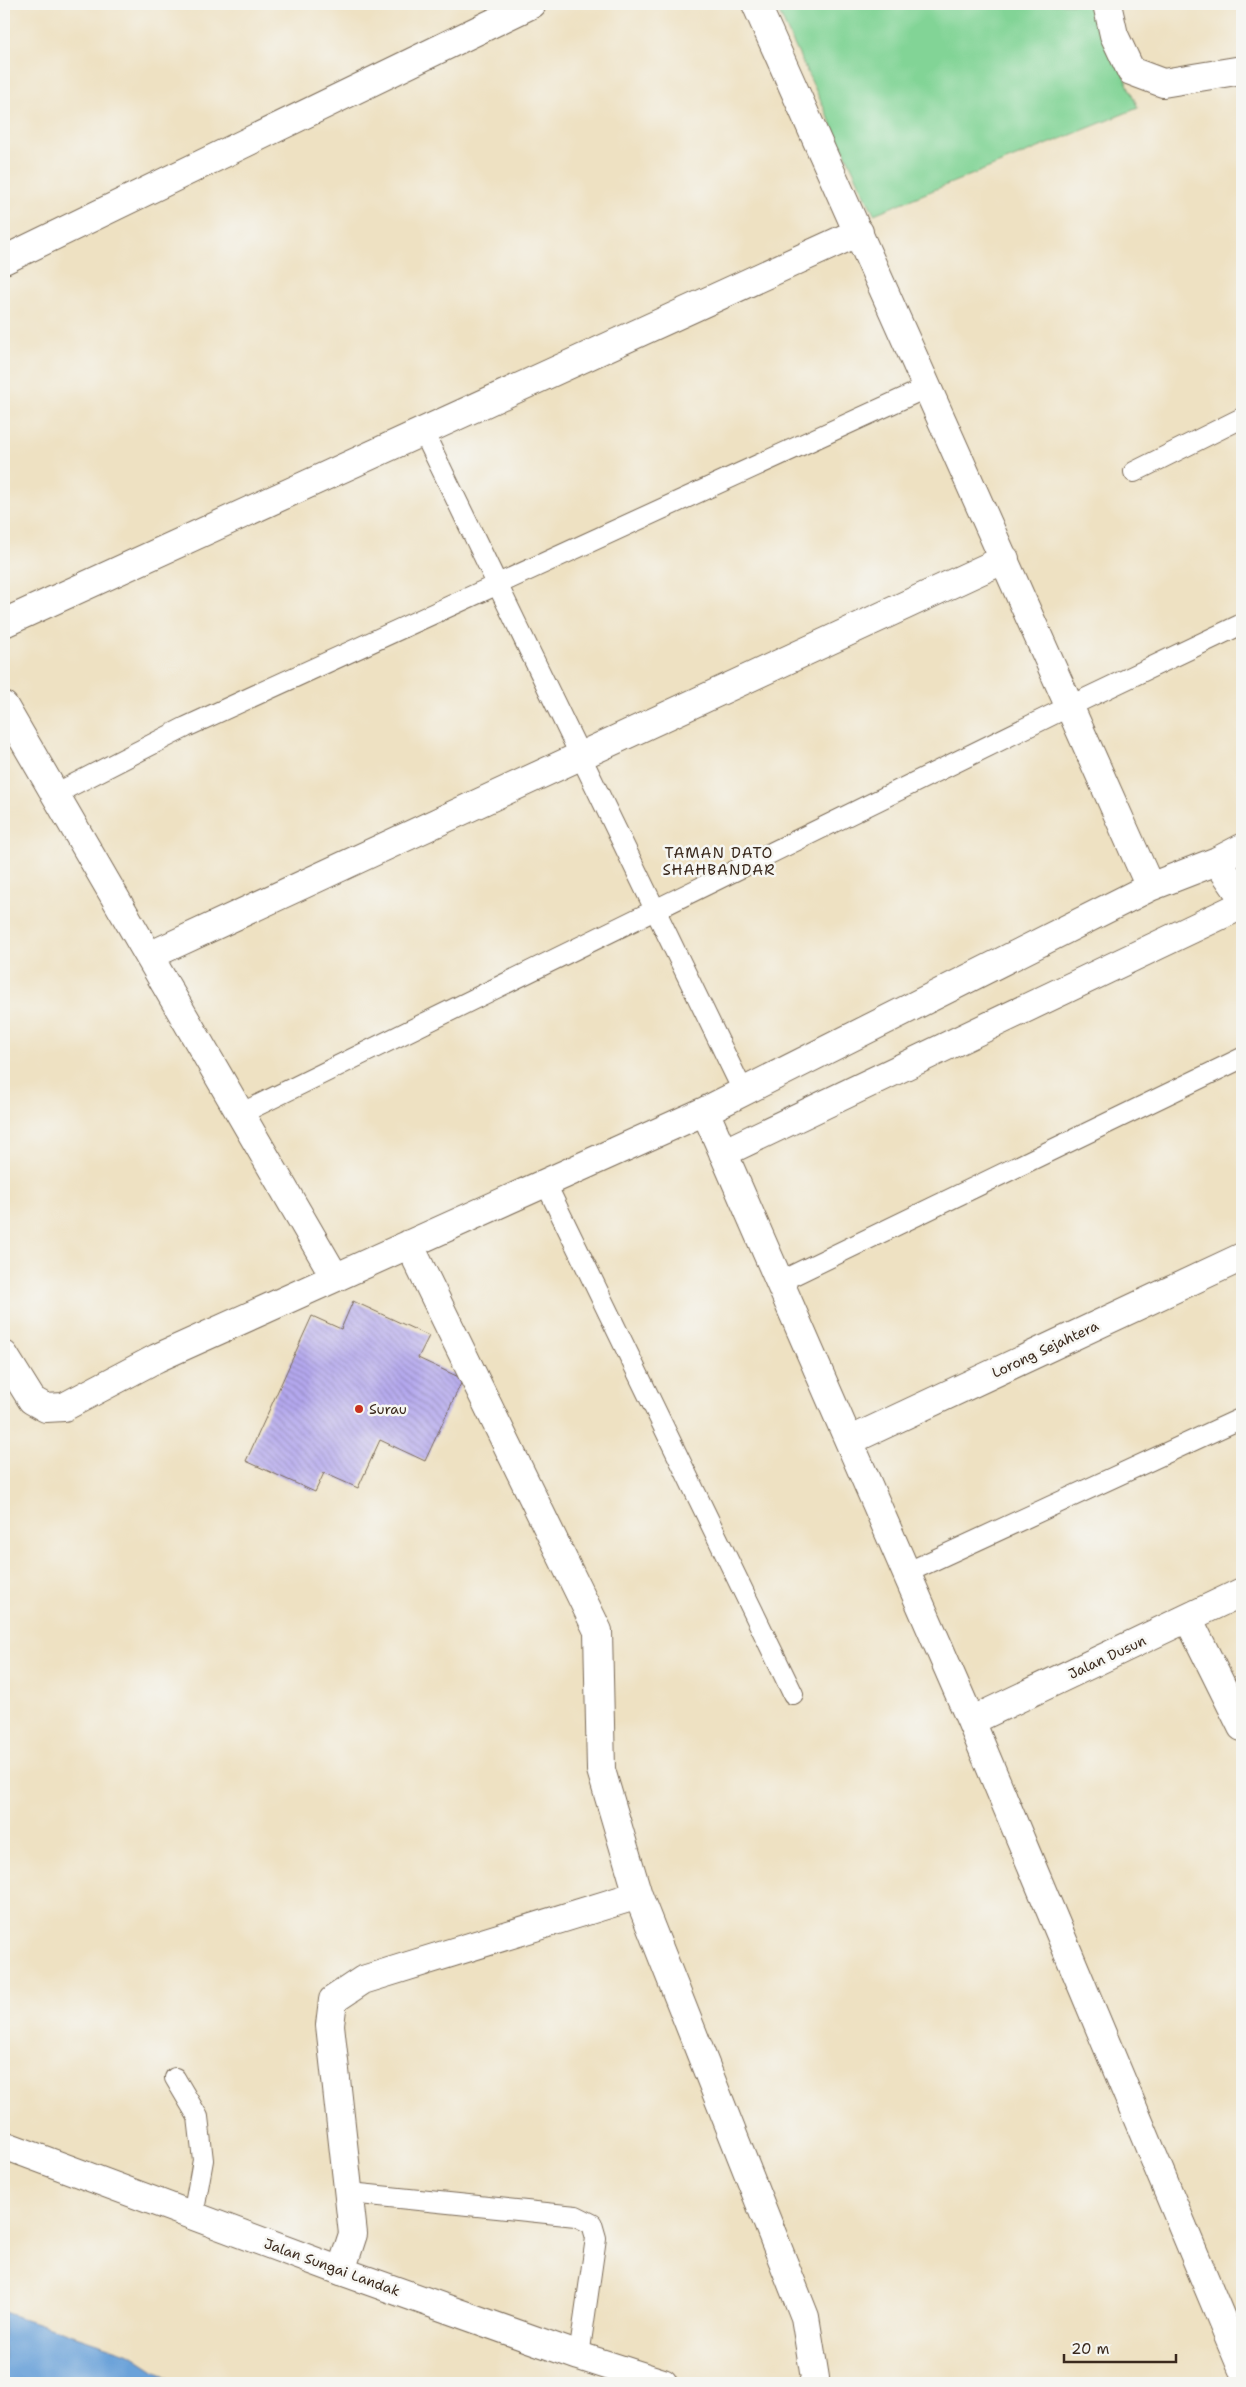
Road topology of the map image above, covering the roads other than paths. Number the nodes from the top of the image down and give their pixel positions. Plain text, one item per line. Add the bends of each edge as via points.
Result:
1 (532, 4) edge
2 (756, 4) edge
3 (1107, 4) edge
4 (1242, 70) edge
5 (860, 232) junction
6 (4, 260) edge
7 (928, 387) junction
8 (1242, 418) edge
9 (423, 431) junction
10 (1134, 472) dead end
11 (1005, 559) junction
12 (498, 584) junction
13 (4, 623) edge
14 (1242, 624) edge
15 (4, 706) edge
16 (1070, 706) junction
17 (580, 755) junction
18 (55, 794) junction
19 (1242, 848) edge
20 (1217, 861) junction
21 (1150, 887) junction
22 (1242, 897) edge
23 (1242, 905) edge
24 (655, 909) junction
25 (149, 956) junction
26 (1242, 1058) edge
27 (743, 1091) junction
28 (705, 1111) junction
29 (240, 1114) junction
30 (723, 1153) junction
31 (545, 1182) junction
32 (409, 1244) junction
33 (1242, 1257) edge
34 (335, 1277) junction
35 (779, 1282) junction
36 (4, 1355) edge
37 (1242, 1418) edge
38 (849, 1441) junction
39 (906, 1573) junction
40 (1242, 1592) edge
41 (1188, 1618) junction
42 (793, 1694) dead end
43 (971, 1721) junction
44 (1242, 1727) edge
45 (638, 1894) junction
46 (175, 2078) dead end
47 (4, 2146) edge
48 (350, 2193) junction
49 (193, 2216) junction
50 (341, 2271) junction
51 (579, 2356) junction
52 (1242, 2368) edge
53 (663, 2383) edge
54 (814, 2383) edge

1 - 6 street
2 - 5 street
3 - 4 street via 1114,35 1131,70 1163,83
5 - 7 street
5 - 9 street
7 - 11 street
7 - 12 lane
8 - 10 lane
9 - 12 lane
9 - 13 street
11 - 16 street
11 - 17 street
12 - 17 lane
12 - 18 lane via 186,727
14 - 16 lane
15 - 18 street
16 - 21 street
16 - 24 lane
17 - 24 lane
17 - 25 street
18 - 25 street
19 - 20 street
20 - 21 street
20 - 22 street
21 - 27 street
23 - 30 street
24 - 27 lane
24 - 29 lane
25 - 29 street
26 - 35 lane
27 - 28 street
28 - 30 street
28 - 31 street
29 - 34 street
30 - 35 street
31 - 32 street
31 - 42 lane
32 - 34 street
32 - 45 street via 598,1631 601,1770
33 - 38 street, Lorong Sejahtera
34 - 36 street via 157,1358 64,1406 46,1408 32,1400
35 - 38 street
37 - 39 lane
38 - 39 street
39 - 43 street
40 - 41 street, Jalan Dusun
41 - 43 street, Jalan Dusun
41 - 44 street
43 - 52 street
45 - 48 street via 363,1980 334,2000 330,2025
45 - 54 street via 806,2317
46 - 49 lane via 198,2117 203,2160
47 - 49 street, Jalan Sungai Landak
48 - 50 street via 354,2234
48 - 51 lane via 576,2216 592,2224 596,2238
49 - 50 street, Jalan Sungai Landak
50 - 51 street, Jalan Sungai Landak
51 - 53 street, Jalan Sungai Landak

